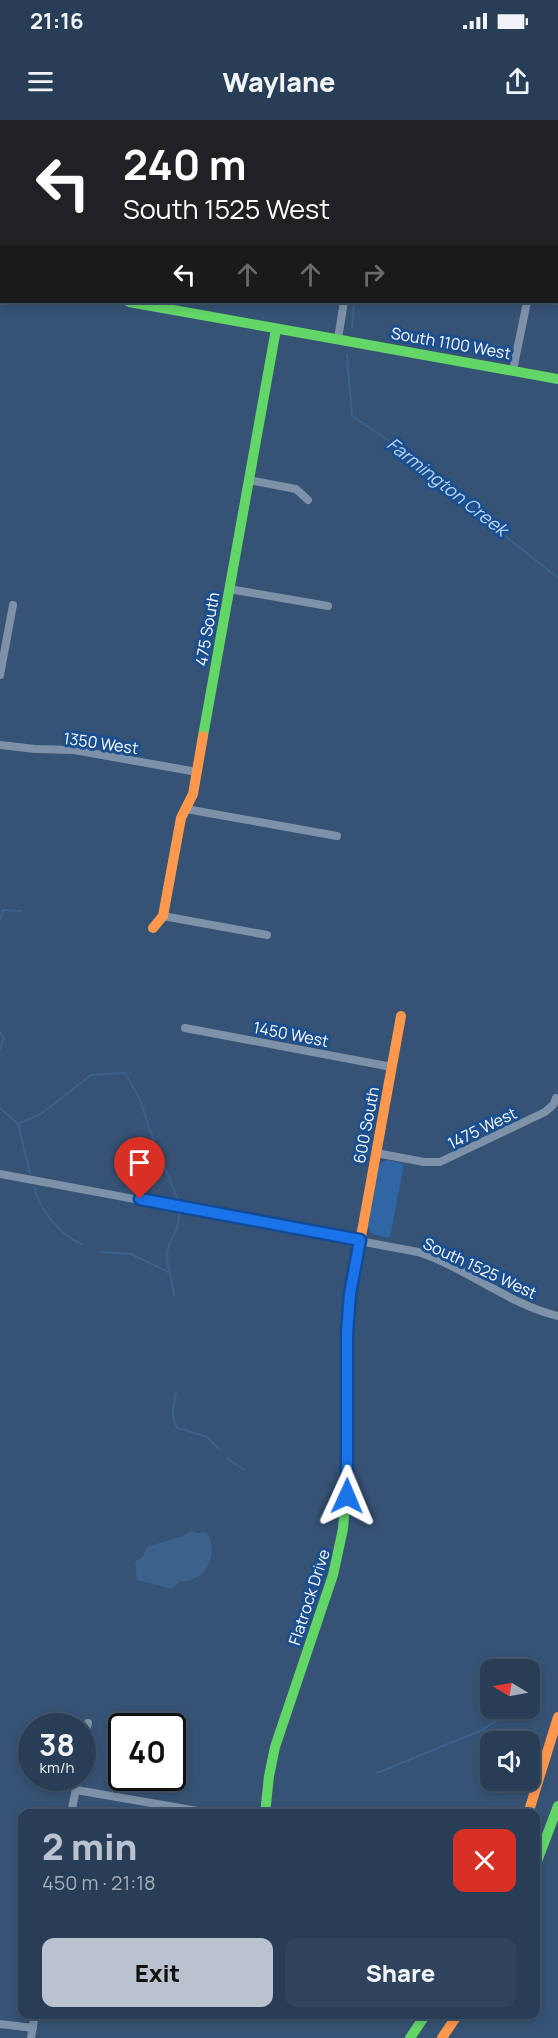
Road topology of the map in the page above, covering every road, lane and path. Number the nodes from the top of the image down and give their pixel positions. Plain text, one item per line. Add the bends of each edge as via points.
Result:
1 (134, 303) edge
2 (344, 303) edge
3 (527, 303) edge
4 (276, 329) junction
5 (338, 338) junction
6 (513, 369) junction
7 (558, 379) edge
8 (249, 480) junction
9 (308, 500) dead end
10 (229, 588) junction
11 (13, 605) dead end
12 (328, 606) dead end
13 (0, 675) edge
14 (0, 745) edge
15 (197, 772) junction
16 (186, 809) junction
17 (337, 836) dead end
18 (163, 916) junction
19 (153, 928) dead end
20 (267, 935) dead end
21 (401, 1016) dead end
22 (185, 1028) dead end
23 (392, 1067) junction
24 (556, 1098) dead end
25 (376, 1153) junction
26 (0, 1174) edge
27 (360, 1240) junction
28 (558, 1316) edge
29 (558, 1717) edge
30 (76, 1791) edge
31 (82, 1791) edge
32 (558, 1806) edge
33 (72, 1809) edge
34 (186, 1809) edge
35 (266, 1809) edge
36 (530, 1809) edge
37 (540, 1853) edge
38 (34, 2019) edge
39 (423, 2019) edge
40 (455, 2019) edge
41 (0, 2024) edge
42 (33, 2028) junction
43 (31, 2038) edge
44 (410, 2038) edge
45 (442, 2038) edge

1 - 4 main road, South 1100 West
2 - 5 street
3 - 6 street
4 - 5 main road, South 1100 West
4 - 8 main road, 475 South
5 - 6 main road, South 1100 West
6 - 7 main road, South 1100 West
8 - 9 street via 296,489
8 - 10 main road, 475 South
10 - 12 street
10 - 15 main road, 475 South
11 - 13 street
14 - 15 street, 1350 West via 74,750
15 - 16 main road, 475 South
16 - 17 street
16 - 18 main road, 475 South via 178,828
18 - 19 main road
18 - 20 street
21 - 23 main road, 600 South
22 - 23 street, 1450 West
23 - 25 main road, 600 South
24 - 25 street, 1475 West via 545,1112 446,1160 424,1162
25 - 27 main road, 600 South
26 - 27 street, South 1525 West
27 - 28 street, South 1525 West via 429,1256 526,1305
27 - 35 main road, Flatrock Drive via 347,1326 347,1487 343,1529 330,1583 275,1747
29 - 36 main road
30 - 33 street
31 - 34 street
32 - 37 main road
38 - 42 street
39 - 44 main road
40 - 45 main road
41 - 42 street
42 - 43 street

